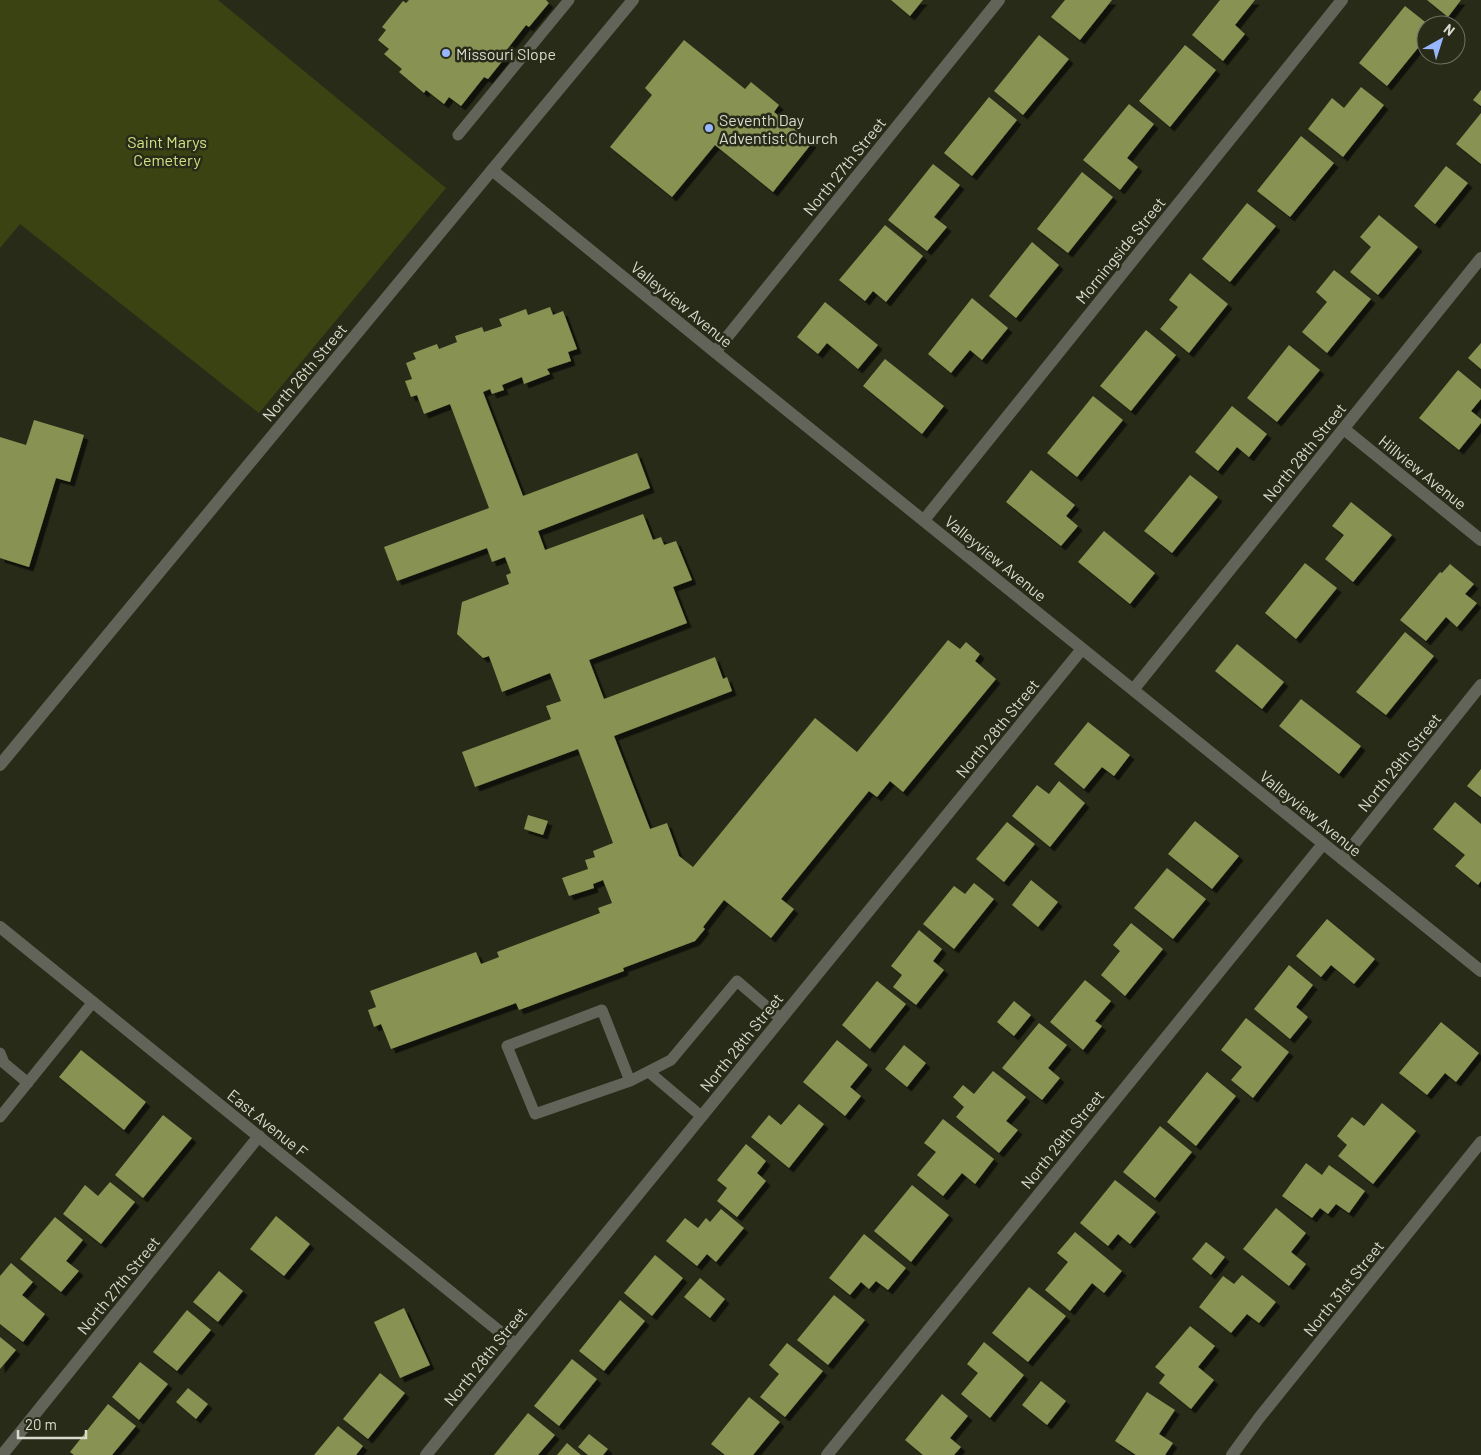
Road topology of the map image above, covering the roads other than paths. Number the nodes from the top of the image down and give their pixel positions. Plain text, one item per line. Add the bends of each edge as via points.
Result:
1 (569, 0) edge
2 (633, 0) edge
3 (999, 0) edge
4 (1342, 0) edge
5 (458, 135) dead end
6 (492, 170) junction
7 (1481, 258) edge
8 (715, 352) junction
9 (1344, 429) junction
10 (924, 520) junction
11 (1481, 540) edge
12 (1082, 649) junction
13 (1481, 685) edge
14 (1132, 690) junction
15 (0, 766) edge
16 (1323, 844) junction
17 (1342, 859) junction
18 (0, 927) edge
19 (1481, 971) edge
20 (93, 1002) junction
21 (781, 1019) junction
22 (0, 1053) edge
23 (649, 1072) junction
24 (630, 1081) junction
25 (28, 1083) junction
26 (701, 1116) junction
27 (0, 1117) edge
28 (260, 1136) junction
29 (1481, 1142) edge
30 (515, 1344) junction
31 (2, 1455) edge
32 (426, 1455) edge
33 (827, 1455) edge
34 (1232, 1455) edge

1 - 5 lane
2 - 6 street, North 26th Street
3 - 8 street, North 27th Street
4 - 10 street, Morningside Street
6 - 8 street, Valleyview Avenue
6 - 15 street, North 26th Street
7 - 9 street, North 28th Street
8 - 10 street, Valleyview Avenue
9 - 11 street, Hillview Avenue
9 - 14 street, North 28th Street
10 - 12 street, Valleyview Avenue
12 - 14 street, Valleyview Avenue
12 - 21 street, North 28th Street
13 - 17 street, North 29th Street
14 - 16 street, Valleyview Avenue
16 - 17 street, Valleyview Avenue
16 - 33 street, North 29th Street
17 - 19 street, Valleyview Avenue
18 - 20 street, East Avenue F
20 - 25 lane
20 - 28 street, East Avenue F
21 - 23 lane via 737,981 672,1060
21 - 26 street, North 28th Street
22 - 25 lane via 4,1063
23 - 24 lane
23 - 26 lane
24 - 24 lane via 602,1010 507,1046 535,1114
25 - 27 lane
26 - 30 street, North 28th Street
28 - 30 street, East Avenue F
28 - 31 street, North 27th Street
29 - 34 street, North 31st Street
30 - 32 street, North 28th Street

